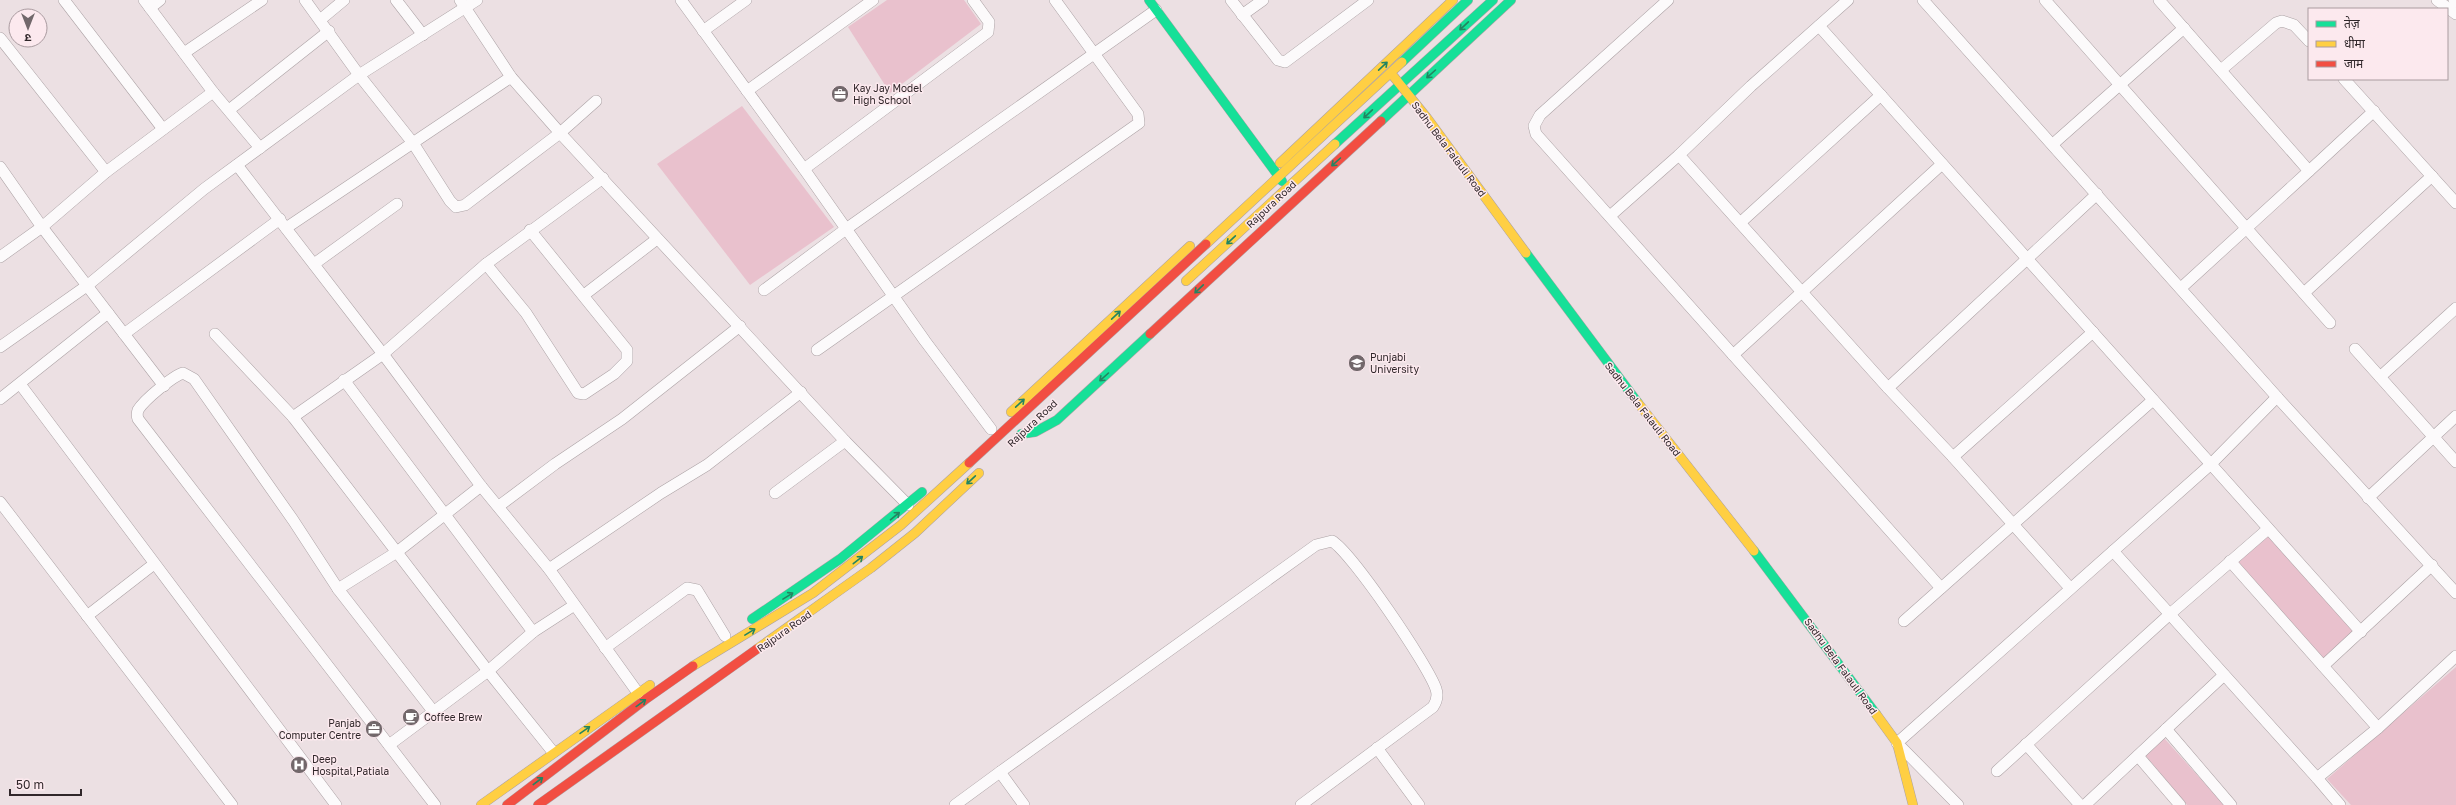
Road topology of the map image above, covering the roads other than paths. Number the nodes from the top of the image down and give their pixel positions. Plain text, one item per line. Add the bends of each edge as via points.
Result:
1 (64, 0) edge
2 (160, 0) edge
3 (262, 0) edge
4 (305, 0) edge
5 (344, 0) edge
6 (396, 0) edge
7 (477, 0) edge
8 (681, 0) edge
9 (746, 0) edge
10 (873, 0) edge
11 (973, 0) edge
12 (1055, 0) edge
13 (1149, 0) edge
14 (1231, 0) edge
15 (1263, 0) edge
16 (1368, 0) edge
17 (1453, 0) edge
18 (1468, 0) edge
19 (1493, 0) edge
20 (1511, 0) edge
21 (1668, 0) edge
22 (1848, 0) edge
23 (1923, 0) edge
24 (2045, 0) edge
25 (2159, 0) edge
26 (2437, 0) edge
27 (2454, 0) edge
28 (2456, 2) edge
29 (147, 4) edge
30 (463, 4) edge
31 (2448, 8) edge
32 (1156, 10) junction
33 (1242, 15) junction
34 (320, 20) junction
35 (1819, 26) junction
36 (2184, 28) junction
37 (329, 31) junction
38 (704, 31) junction
39 (423, 35) junction
40 (0, 38) edge
41 (2308, 40) edge
42 (184, 53) junction
43 (1094, 53) junction
44 (2221, 70) junction
45 (1390, 73) junction
46 (359, 75) junction
47 (511, 77) junction
48 (2345, 80) edge
49 (2121, 84) junction
50 (1400, 85) junction
51 (747, 91) junction
52 (214, 92) junction
53 (1408, 95) junction
54 (1881, 95) junction
55 (596, 101) dead end
56 (228, 110) junction
57 (2374, 111) junction
58 (163, 129) junction
59 (560, 133) junction
60 (413, 143) junction
61 (2053, 144) junction
62 (260, 148) junction
63 (1679, 155) junction
64 (1942, 164) junction
65 (237, 165) junction
66 (0, 167) edge
67 (804, 169) junction
68 (2309, 171) junction
69 (106, 172) junction
70 (1275, 173) junction
71 (2432, 176) junction
72 (603, 178) junction
73 (4, 181) edge
74 (1288, 188) junction
75 (2097, 194) junction
76 (2456, 203) edge
77 (397, 204) dead end
78 (1610, 216) junction
79 (280, 219) junction
80 (1740, 223) junction
81 (42, 227) junction
82 (2248, 227) junction
83 (286, 228) junction
84 (846, 229) junction
85 (530, 230) junction
86 (657, 239) junction
87 (0, 257) edge
88 (2028, 260) junction
89 (314, 264) junction
90 (486, 264) junction
91 (88, 285) junction
92 (1182, 286) dead end
93 (2182, 288) junction
94 (764, 290) dead end
95 (1801, 292) junction
96 (2304, 293) junction
97 (584, 295) junction
98 (893, 295) junction
99 (2456, 308) edge
100 (108, 313) junction
101 (2330, 323) dead end
102 (740, 326) junction
103 (2093, 332) junction
104 (124, 334) junction
105 (215, 334) dead end
106 (0, 347) edge
107 (2356, 349) dead end
108 (817, 350) dead end
109 (383, 354) junction
110 (1733, 355) junction
111 (2380, 377) junction
112 (344, 380) junction
113 (20, 384) junction
114 (164, 386) junction
115 (1888, 388) junction
116 (801, 392) junction
117 (2277, 397) junction
118 (0, 399) edge
119 (2153, 400) junction
120 (2456, 416) edge
121 (293, 417) junction
122 (1038, 418) dead end
123 (992, 429) junction
124 (2434, 437) junction
125 (845, 441) junction
126 (1953, 458) junction
127 (2456, 462) edge
128 (987, 465) dead end
129 (2210, 465) junction
130 (481, 486) junction
131 (775, 492) dead end
132 (2368, 498) junction
133 (0, 502) edge
134 (908, 505) junction
135 (499, 506) junction
136 (446, 513) junction
137 (2013, 526) junction
138 (2268, 529) junction
139 (2113, 551) junction
140 (397, 552) junction
141 (2230, 562) junction
142 (154, 564) junction
143 (2432, 565) junction
144 (871, 568) junction
145 (549, 569) junction
146 (804, 585) junction
147 (1941, 588) junction
148 (2070, 588) junction
149 (338, 589) junction
150 (813, 593) junction
151 (2456, 593) edge
152 (573, 606) junction
153 (2170, 614) junction
154 (87, 616) junction
155 (1904, 621) dead end
156 (533, 632) junction
157 (2361, 632) junction
158 (725, 636) junction
159 (605, 648) junction
160 (2456, 656) edge
161 (2322, 666) junction
162 (488, 671) junction
163 (2224, 675) junction
164 (638, 693) junction
165 (433, 711) junction
166 (2378, 728) junction
167 (2166, 729) junction
168 (1897, 743) junction
169 (2026, 744) junction
170 (389, 745) junction
171 (1377, 748) junction
172 (553, 752) junction
173 (2138, 756) junction
174 (1997, 771) dead end
175 (1000, 772) junction
176 (2317, 778) junction
177 (1911, 792) junction
178 (232, 805) edge
179 (336, 805) edge
180 (436, 805) edge
181 (481, 805) edge
182 (507, 805) edge
183 (538, 805) edge
184 (548, 805) edge
185 (955, 805) edge
186 (1024, 805) edge
187 (1301, 805) edge
188 (1419, 805) edge
189 (1913, 805) edge
190 (1923, 805) edge
191 (1958, 805) edge
192 (2080, 805) edge
193 (2085, 805) edge
194 (2180, 805) edge
195 (2231, 805) edge
196 (2340, 805) edge

1 - 58 street
2 - 29 street
3 - 42 street
4 - 34 street
5 - 34 street
6 - 39 street
7 - 30 street
8 - 38 street
9 - 38 street
10 - 51 street
11 - 67 street via 989,22 988,32
12 - 43 street
13 - 32 main road
14 - 33 street
15 - 33 street
16 - 33 street via 1285,62 1278,60
70 -> 17 main road
18 - 45 main road, Rajpura Road
19 -> 50 main road, Rajpura Road
20 -> 53 main road
21 - 78 street via 1535,122 1536,134
22 - 35 street
23 - 61 street
24 - 49 street
25 - 36 street
26 - 31 street
27 - 28 street
29 - 42 street
30 - 39 street
30 - 47 street
32 - 43 street
32 - 70 main road
34 - 37 street
35 - 54 street
35 - 63 street
36 - 44 street
36 - 49 street
37 - 46 street
37 - 56 street
38 - 51 street
39 - 46 street
40 - 69 street
41 - 44 street via 2294,25 2282,21 2276,23
42 - 52 street
43 - 84 street
43 - 98 street via 1138,114 1139,122
44 - 68 street
45 - 50 main road, Sadhu Bela Falauli Road
45 - 70 main road, Rajpura Road via 1320,140
46 - 60 street
46 - 62 street
47 - 59 street
47 - 60 street
48 - 57 street
49 - 61 street
49 - 82 street
50 - 53 main road, Sadhu Bela Falauli Road
50 -> 74 main road, Rajpura Road
51 - 67 street
52 - 56 street
52 - 58 street
53 -> 122 main road, Rajpura Road via 1057,420 1035,432 1018,437
53 - 168 main road, Sadhu Bela Falauli Road via 1614,372 1783,588
54 - 64 street
54 - 80 street
55 - 59 street
56 - 62 street
57 - 68 street
57 - 71 street
58 - 69 street
59 - 60 street via 466,205 459,207 450,201
59 - 72 street
60 - 83 street
61 - 75 street
62 - 65 street
63 - 78 street
63 - 80 street
64 - 88 street
64 - 95 street
65 - 79 street
65 - 91 street via 204,189
66 - 73 street
67 - 84 street
68 - 82 street
69 - 81 street
70 - 74 main road
123 -> 70 main road
150 -> 70 main road, Rajpura Road via 901,525 1139,308
71 - 76 street
71 - 96 street
72 - 85 street
72 - 86 street
73 - 81 street
74 -> 92 main road, Rajpura Road
75 - 88 street
75 - 93 street
77 - 89 street
78 - 110 street
79 - 83 street
79 - 104 street
80 - 95 street
81 - 87 street
81 - 91 street
82 - 93 street
82 - 96 street
83 - 89 street
84 - 94 street
84 - 98 street
85 - 90 street
85 - 97 street
86 - 97 street
86 - 102 street
88 - 103 street
88 - 115 street
89 - 109 street
90 - 97 street via 526,313 572,388 584,394 614,374 627,361 628,356 627,350
90 - 109 street
91 - 100 street
91 - 106 street
93 - 117 street
95 - 110 street
95 - 115 street
96 - 101 street
98 - 108 street
98 - 123 street
99 - 111 street
100 - 104 street
100 - 113 street
102 - 116 street
102 - 135 street via 622,418
103 - 119 street
103 - 126 street
104 - 114 street
105 - 121 street
107 - 111 street
109 - 112 street
109 - 130 street
110 - 147 street
111 - 124 street
112 - 121 street
112 - 136 street
113 - 118 street
113 - 142 street
114 - 149 street via 173,377 183,373 194,379
114 - 170 street via 140,407 138,420
115 - 126 street
116 - 125 street
116 - 145 street via 707,465
117 - 129 street
117 - 132 street
119 - 129 street
119 - 137 street
120 - 124 street
121 - 140 street
123 - 134 main road
124 - 127 street
124 - 132 street
125 - 131 street
125 - 134 street
126 - 137 street
128 -> 144 main road, Rajpura Road via 915,533
129 - 138 street
129 - 139 street
130 - 135 street
130 - 136 street
132 - 143 street
133 - 154 street
146 -> 134 main road via 874,534
135 - 145 street
136 - 140 street
136 - 156 street
137 - 147 street
137 - 148 street
138 - 141 street
138 - 157 street
139 - 148 street
139 - 153 street
140 - 149 street
140 - 162 street
141 - 153 street
141 - 161 street
142 - 154 street
142 - 179 street
143 - 151 street
143 - 157 street
144 - 183 main road, Rajpura Road
144 - 184 main road via 845,596 820,616 647,733
145 - 152 street
146 - 150 main road
158 -> 146 main road
147 - 155 street
148 - 168 street
149 - 165 street
182 -> 150 main road, Rajpura Road via 702,660
152 - 156 street
152 - 159 street
153 - 163 street
153 - 169 street
154 - 178 street
156 - 162 street
157 - 161 street
158 - 159 street via 697,590 687,588
158 - 164 main road
159 - 164 street
160 - 166 street
161 - 166 street
162 - 165 street
162 - 172 street
163 - 167 street
163 - 176 street
172 -> 164 main road
165 - 170 street
166 - 176 street
167 - 173 street
167 - 195 street
168 - 177 main road
168 - 191 street
169 - 174 street
169 - 192 street
170 - 180 street
171 - 175 street via 1433,707 1436,702 1436,689 1417,653 1356,568 1337,544 1324,541
171 - 187 street
171 - 188 street
172 - 181 main road
173 - 193 street
173 - 194 street
175 - 185 street
175 - 186 street
176 - 196 street
177 - 189 main road
177 - 190 main road

